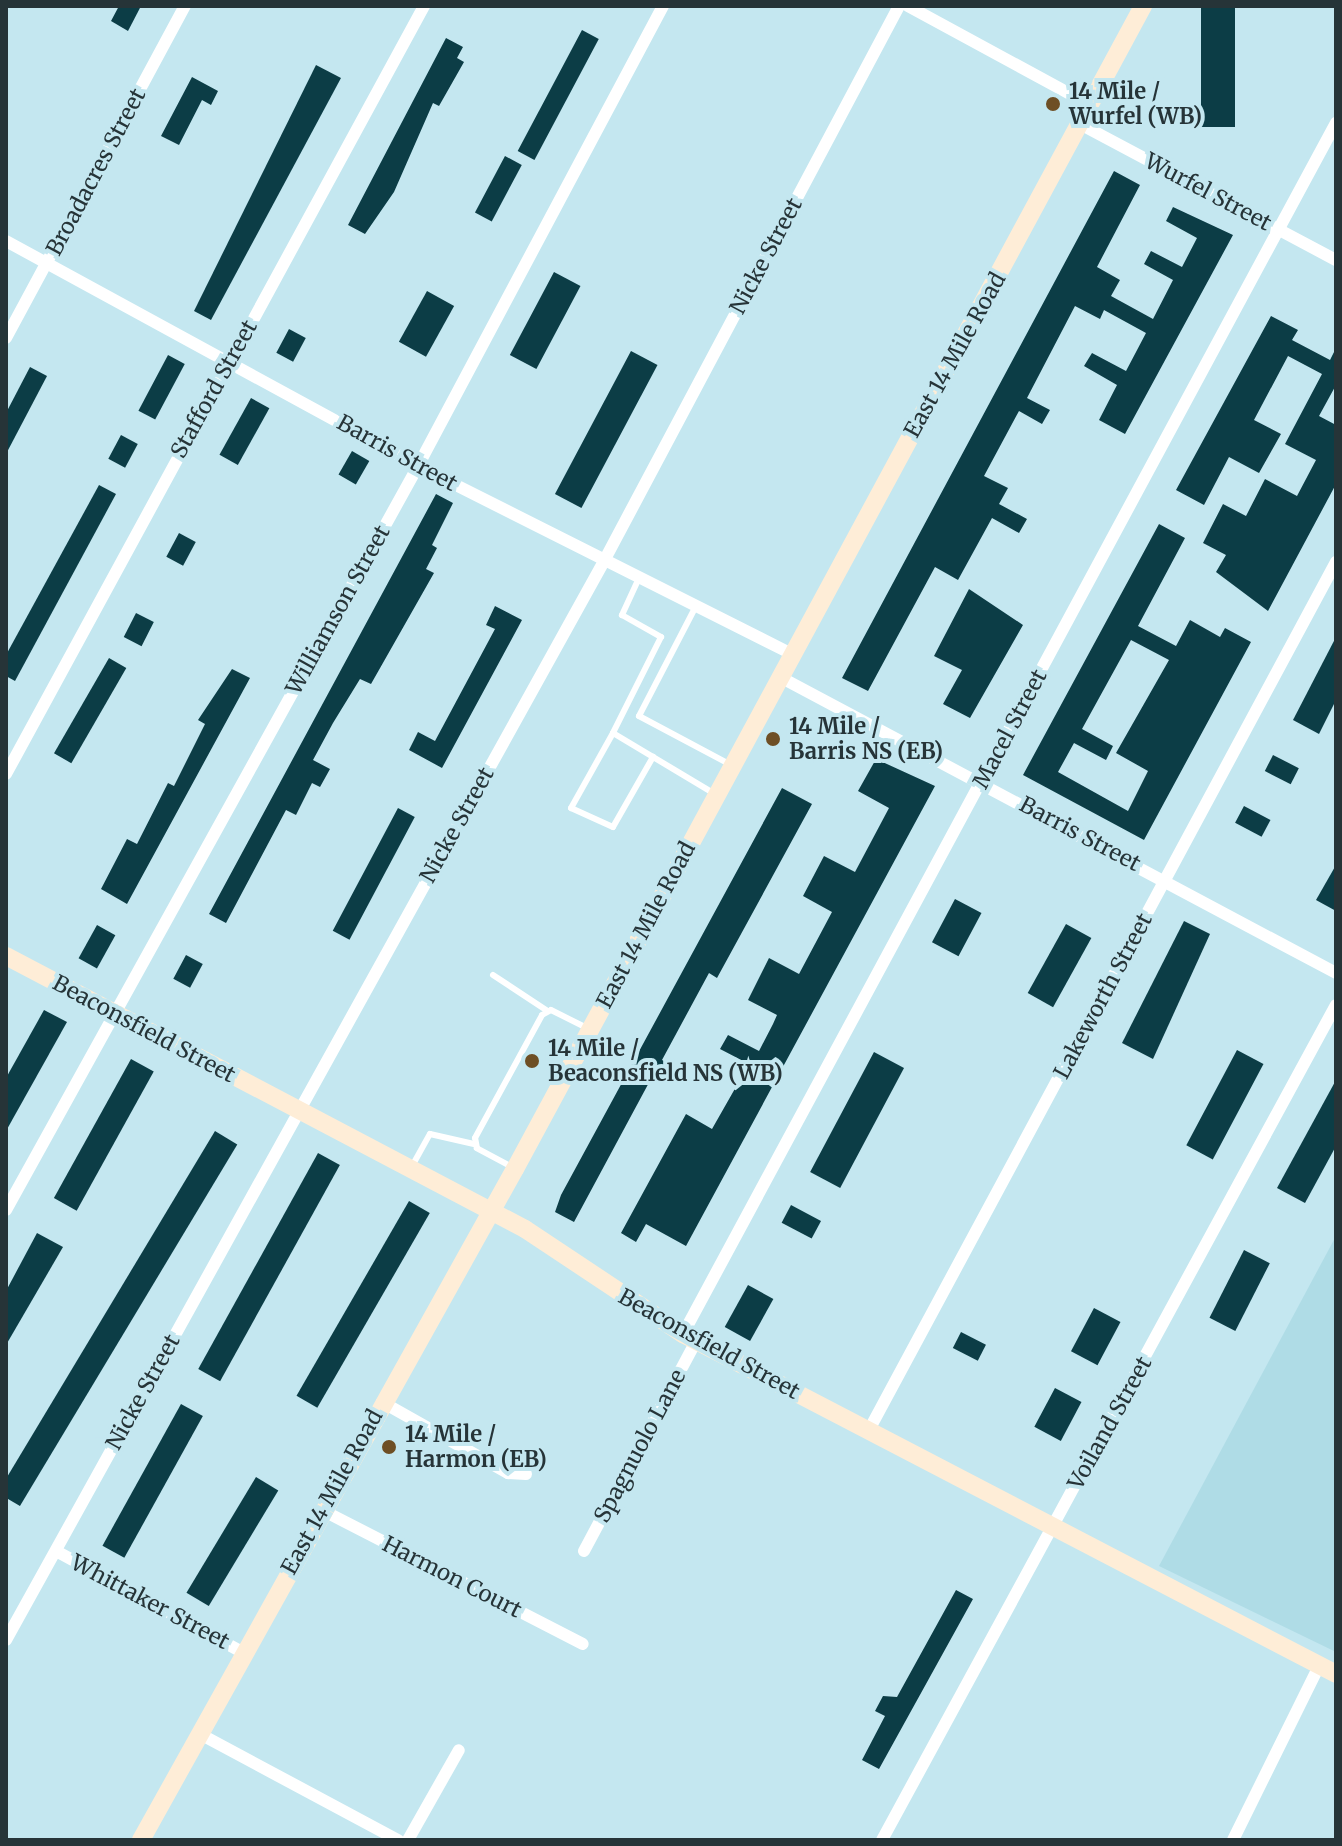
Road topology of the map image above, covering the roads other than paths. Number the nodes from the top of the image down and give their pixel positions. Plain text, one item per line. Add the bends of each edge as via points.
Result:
1 (185, 6) edge
2 (424, 6) edge
3 (663, 6) edge
4 (899, 6) edge
5 (908, 6) edge
6 (1143, 6) edge
7 (1090, 105) junction
8 (1336, 123) edge
9 (1080, 124) junction
10 (1278, 229) junction
11 (6, 241) edge
12 (1336, 260) edge
13 (47, 263) junction
14 (6, 338) edge
15 (231, 358) junction
16 (418, 466) junction
17 (604, 561) junction
18 (1336, 562) edge
19 (639, 578) junction
20 (696, 606) junction
21 (792, 654) junction
22 (780, 677) junction
23 (613, 733) junction
24 (653, 757) junction
25 (732, 765) junction
26 (6, 774) edge
27 (982, 781) junction
28 (717, 794) junction
29 (1165, 880) junction
30 (6, 956) edge
31 (1336, 973) edge
32 (493, 975) dead end
33 (1336, 1005) edge
34 (546, 1010) junction
35 (114, 1013) junction
36 (589, 1029) junction
37 (299, 1109) junction
38 (474, 1144) junction
39 (411, 1169) junction
40 (515, 1169) junction
41 (489, 1209) junction
42 (6, 1210) edge
43 (690, 1338) junction
44 (382, 1402) junction
45 (869, 1430) junction
46 (526, 1474) dead end
47 (322, 1510) junction
48 (1053, 1527) junction
49 (56, 1551) junction
50 (584, 1551) dead end
51 (6, 1640) edge
52 (583, 1644) dead end
53 (244, 1653) junction
54 (1328, 1670) edge
55 (200, 1734) junction
56 (459, 1750) dead end
57 (141, 1840) edge
58 (398, 1840) edge
59 (408, 1840) edge
60 (882, 1840) edge
61 (1233, 1840) edge

1 - 13 street, Broadacres Street
2 - 15 street, Stafford Street
3 - 16 street, Williamson Street
4 - 17 street, Nicke Street
5 - 7 street
6 - 7 main road, East 14 Mile Road
7 - 9 main road, East 14 Mile Road
8 - 10 street, Macel Street
9 - 10 street, Wurfel Street
9 - 21 main road, East 14 Mile Road
10 - 12 street, Wurfel Street
10 - 27 street, Macel Street
11 - 13 street, Barris Street
13 - 14 street, Broadacres Street
13 - 15 street, Barris Street
15 - 16 street, Barris Street
15 - 26 street, Stafford Street
16 - 17 street, Barris Street
16 - 35 street, Williamson Street
17 - 19 street, Barris Street
17 - 37 street, Nicke Street
18 - 29 street, Lakeworth Street
19 - 20 street, Barris Street
19 - 23 lane via 622,615 661,637
20 - 21 street, Barris Street
20 - 25 lane via 639,716
21 - 22 main road, East 14 Mile Road
22 - 25 main road, East 14 Mile Road
22 - 27 street, Barris Street
23 - 24 lane
23 - 24 lane via 571,808 613,827
24 - 28 lane
25 - 28 main road, East 14 Mile Road
27 - 29 street, Barris Street
27 - 43 street, Macel Street
28 - 36 main road, East 14 Mile Road
29 - 31 street, Barris Street
29 - 45 street, Lakeworth Street
30 - 35 main road, Beaconsfield Street
32 - 34 lane
33 - 48 street, Voiland Street
34 - 36 lane
34 - 38 lane
35 - 37 main road, Beaconsfield Street
35 - 42 street, Williamson Street
36 - 40 main road, East 14 Mile Road
37 - 39 main road, Beaconsfield Street
37 - 49 street, Nicke Street
38 - 39 lane via 430,1134
38 - 40 lane
39 - 41 main road, Beaconsfield Street
40 - 41 main road, East 14 Mile Road
41 - 43 main road, Beaconsfield Street
41 - 44 main road, East 14 Mile Road
43 - 45 main road, Beaconsfield Street
43 - 50 street, Spagnuolo Lane
44 - 46 street via 508,1473
44 - 47 main road, East 14 Mile Road
45 - 48 main road, Beaconsfield Street
47 - 52 street, Harmon Court
47 - 53 main road, East 14 Mile Road
48 - 54 main road, Beaconsfield Street
48 - 60 street, Voiland Street
49 - 51 street, Nicke Street
49 - 53 street, Whittaker Street
53 - 55 main road, East 14 Mile Road
54 - 61 street
55 - 57 main road, East 14 Mile Road
55 - 58 street
56 - 59 street

